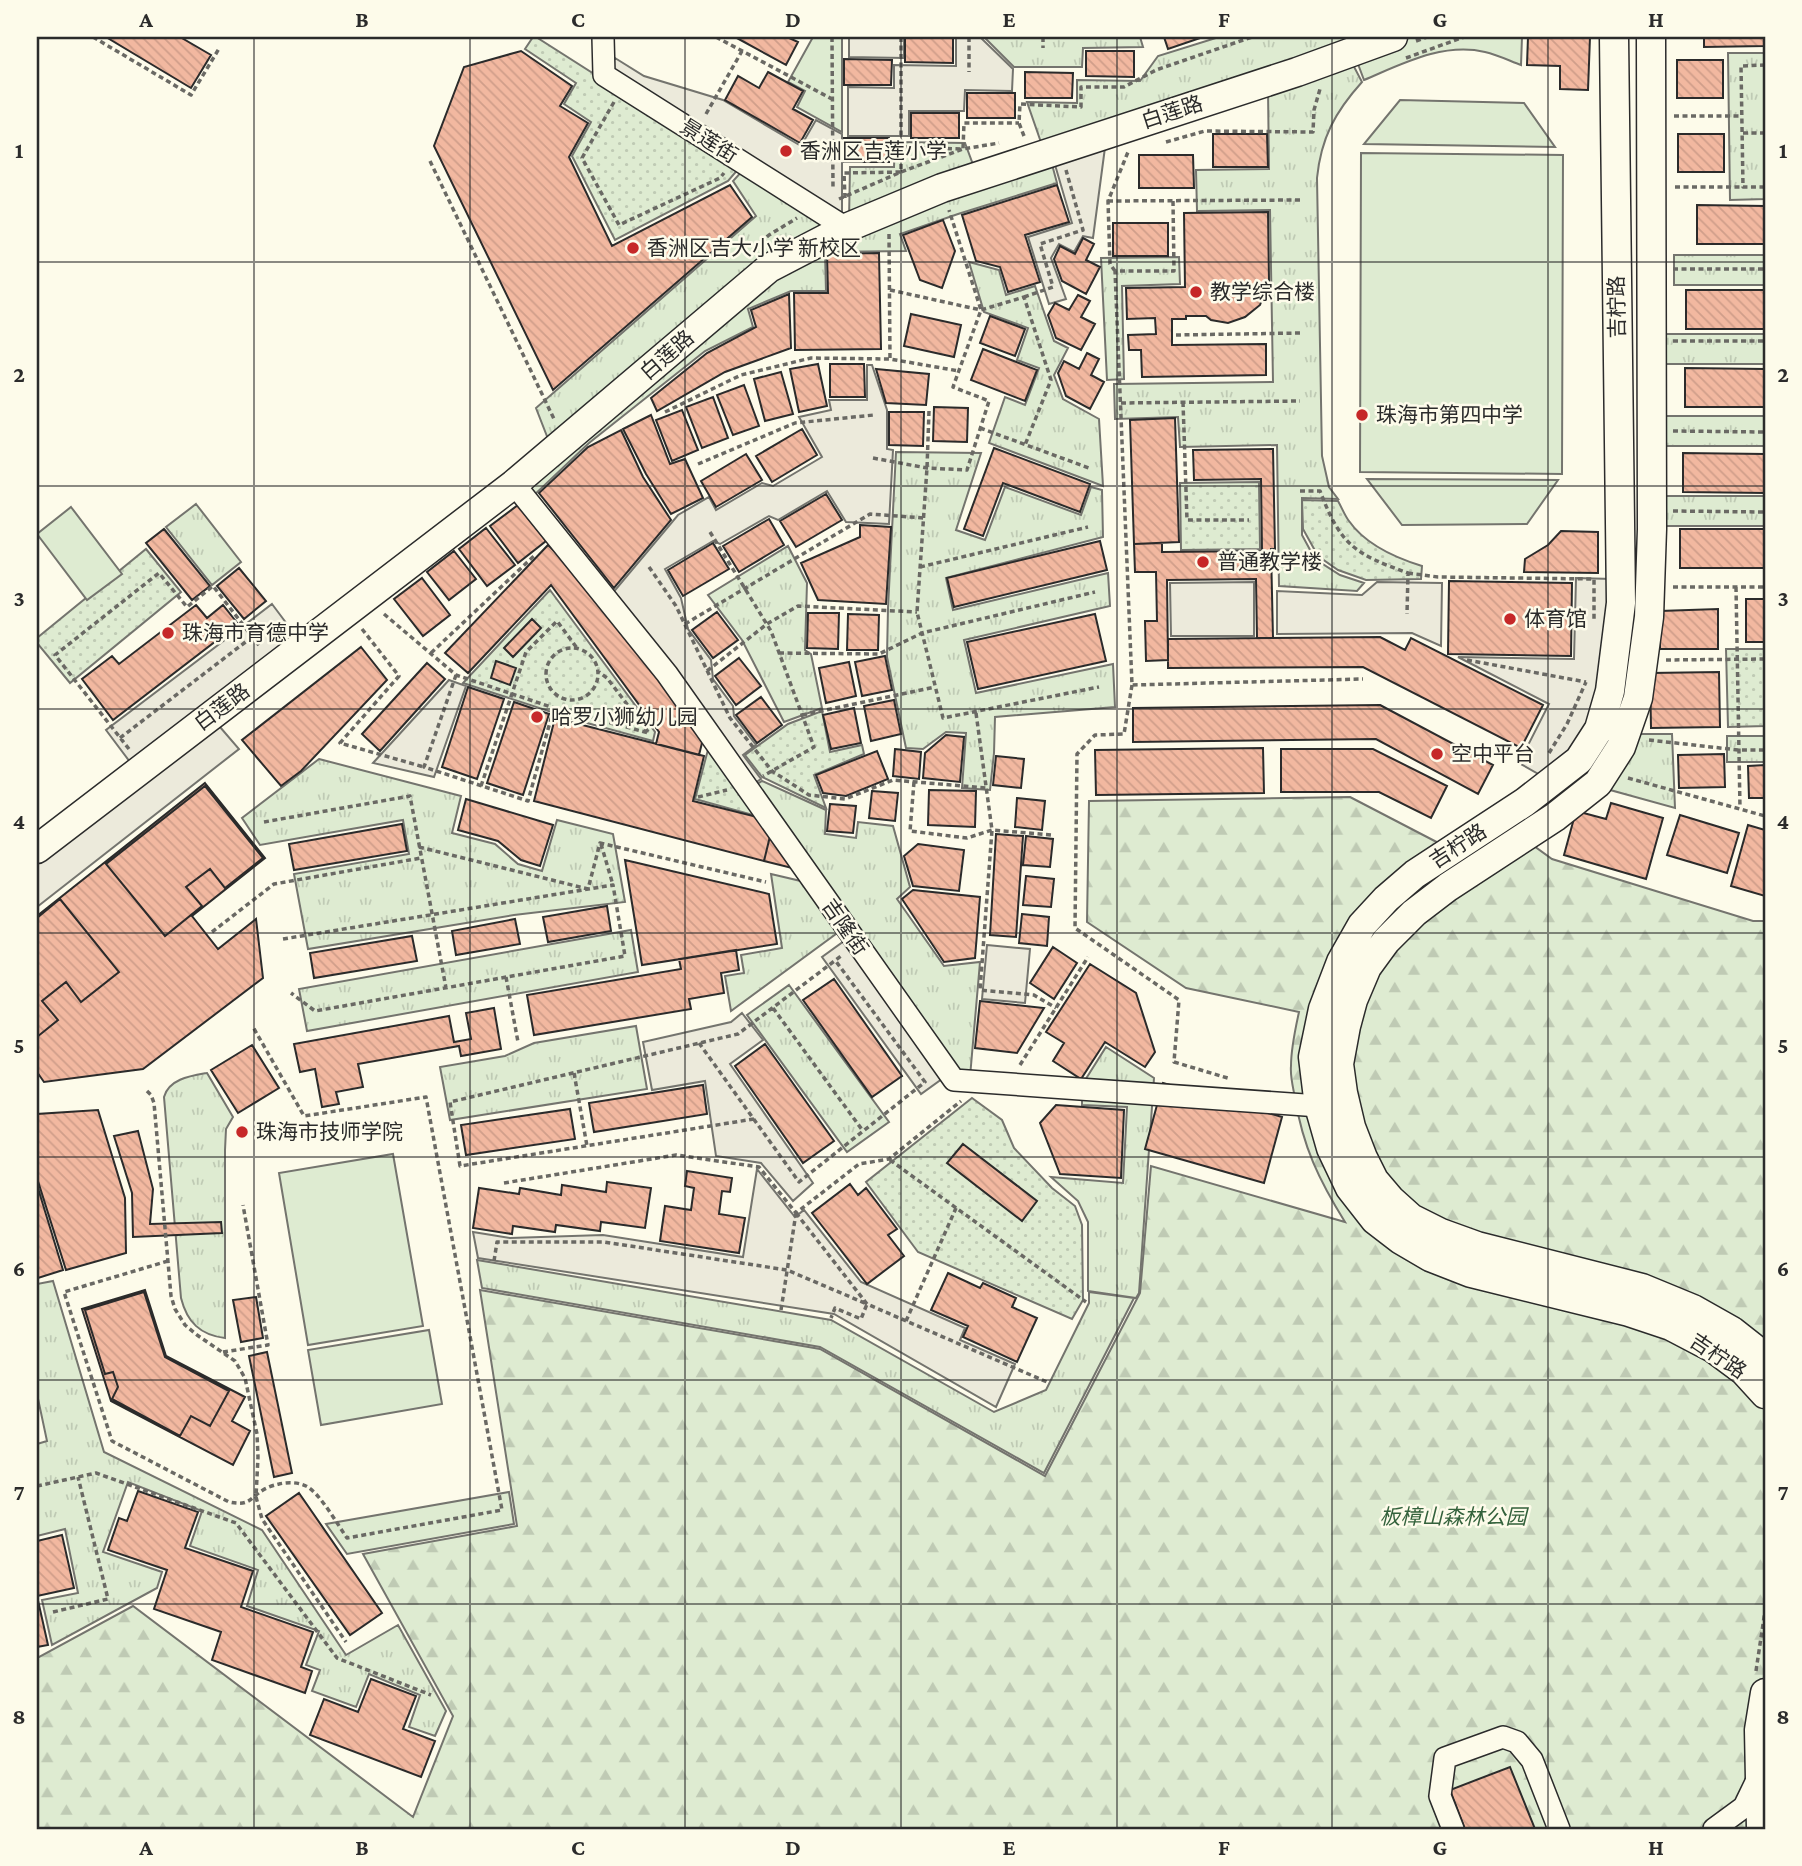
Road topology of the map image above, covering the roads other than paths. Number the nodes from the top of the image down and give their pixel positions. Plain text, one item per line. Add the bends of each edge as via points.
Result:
1 (603, 37) edge
2 (1614, 37) edge
3 (1651, 37) edge
4 (1396, 49) edge
5 (846, 228) junction
6 (514, 484) junction
7 (37, 849) edge
8 (1319, 1106) junction
9 (1765, 1357) edge
10 (1765, 1394) edge
11 (1765, 1693) edge
12 (1759, 1776) junction
13 (1453, 1829) edge
14 (1559, 1829) edge
15 (1714, 1829) edge
16 (1761, 1829) edge

1 - 5 lane, 景莲街 via 604,75
2 - 8 main road, 吉柠路 via 1620,603 1610,691 1599,729 1579,760 1525,802 1415,874 1362,925 1323,1009 1313,1057
3 - 9 main road, 吉柠路 via 1652,529 1638,698 1621,747 1598,783 1448,887 1386,941 1367,967 1353,1000 1339,1064 1351,1127 1363,1158 1374,1180 1411,1218 1476,1246 1642,1288 1693,1309
4 - 5 main road, 白莲路 via 1297,72 1060,149 942,188
5 - 6 main road, 白莲路 via 769,268
6 - 7 main road, 白莲路
6 - 8 lane, 吉隆街 via 667,674 954,1080
8 - 10 main road, 吉柠路 via 1331,1148 1350,1188 1375,1220 1401,1240 1471,1273 1671,1326 1713,1348
11 - 12 main road
12 - 15 lane via 1744,1807
12 - 16 main road
13 - 14 lane via 1440,1796 1445,1758 1503,1737 1517,1742 1532,1760

